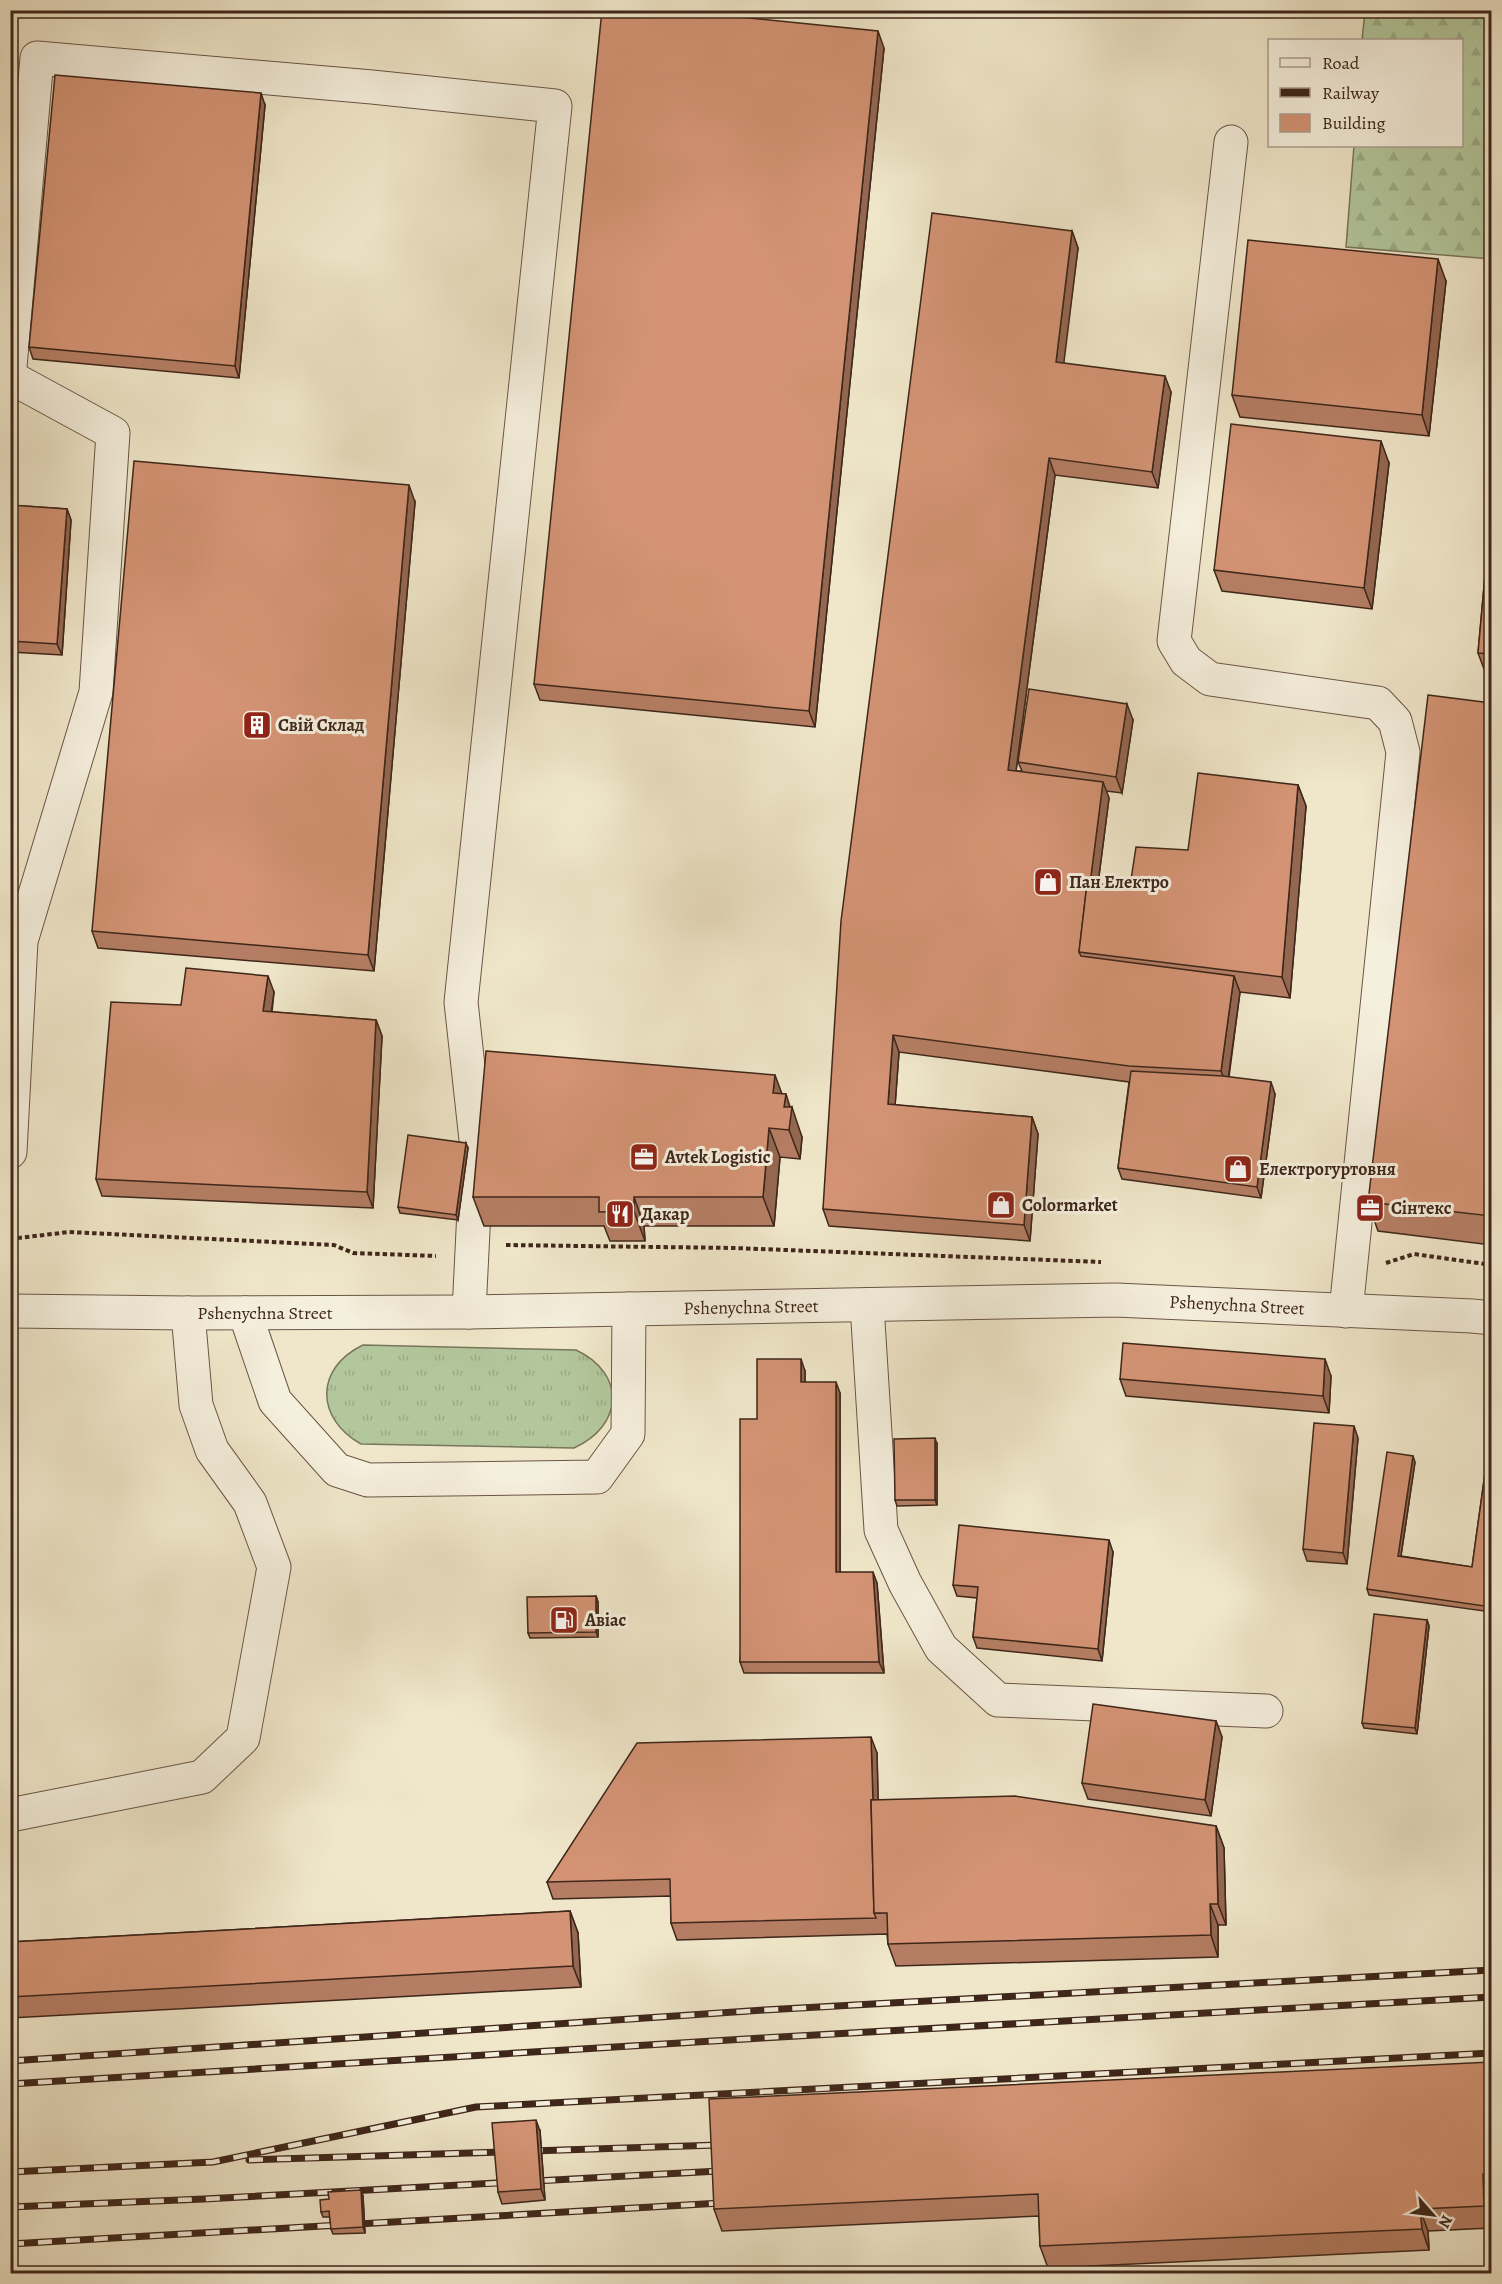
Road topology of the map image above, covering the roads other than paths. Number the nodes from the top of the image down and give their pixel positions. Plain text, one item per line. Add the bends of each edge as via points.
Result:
1 (1231, 142) dead end
2 (10, 367) edge
3 (10, 377) edge
4 (10, 1152) edge
5 (867, 1305) junction
6 (629, 1309) junction
7 (10, 1311) edge
8 (1346, 1311) junction
9 (470, 1312) junction
10 (188, 1313) junction
11 (245, 1313) junction
12 (1491, 1318) edge
13 (1266, 1711) dead end
14 (10, 1815) edge

1 - 8 street via 1174,640 1185,661 1210,679 1378,703 1395,721 1403,752
2 - 9 street via 37,58 555,106 461,1002 477,1149
3 - 4 street via 112,433 96,692 21,941
5 - 6 street, Pshenychna Street
5 - 8 street, Pshenychna Street via 1116,1300
5 - 13 street via 881,1530 941,1648 998,1700
6 - 9 street, Pshenychna Street
6 - 11 street via 628,1434 597,1477 368,1480 337,1470 275,1401
7 - 10 street, Pshenychna Street
8 - 12 street, Pshenychna Street
9 - 11 street, Pshenychna Street
10 - 11 street, Pshenychna Street
10 - 14 street via 196,1406 212,1450 250,1503 274,1568 243,1738 202,1777

